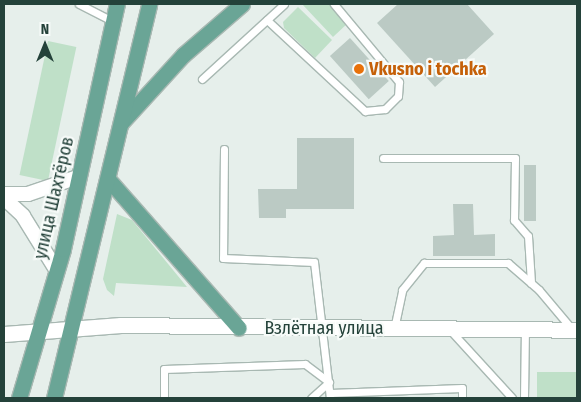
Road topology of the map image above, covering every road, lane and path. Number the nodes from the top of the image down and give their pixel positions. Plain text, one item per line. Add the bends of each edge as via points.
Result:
1 (79, 4) edge
2 (117, 4) edge
3 (149, 4) edge
4 (242, 4) edge
5 (284, 4) edge
6 (334, 4) edge
7 (267, 20) junction
8 (113, 21) junction
9 (202, 79) dead end
10 (120, 124) junction
11 (224, 149) dead end
12 (383, 158) dead end
13 (78, 177) junction
14 (108, 178) junction
15 (4, 194) edge
16 (4, 198) edge
17 (57, 271) junction
18 (531, 283) junction
19 (320, 327) junction
20 (239, 328) junction
21 (394, 329) junction
22 (450, 330) junction
23 (525, 330) junction
24 (575, 330) edge
25 (72, 332) junction
26 (4, 334) edge
27 (40, 334) junction
28 (330, 382) junction
29 (330, 395) edge
30 (19, 398) edge
31 (54, 398) edge
32 (164, 398) edge
33 (310, 398) edge
34 (462, 398) edge
35 (512, 398) edge
36 (524, 398) edge

1 - 8 lane
2 - 8 main road, улица Шахтёров
3 - 10 main road
4 - 10 main road via 183,55
5 - 7 lane
6 - 7 lane via 399,82 398,96 385,109 365,111
7 - 9 lane
8 - 13 main road, улица Шахтёров
10 - 14 main road
11 - 19 lane via 223,258 314,262
12 - 18 lane via 515,158 514,220 528,236
13 - 15 street via 28,194
13 - 17 main road, улица Шахтёров
14 - 20 main road
14 - 25 main road
16 - 17 street via 23,216
17 - 27 main road, улица Шахтёров
18 - 21 lane via 508,263 424,263 402,290
18 - 24 lane
19 - 20 main road, Взлётная улица
19 - 21 main road, Взлётная улица
19 - 28 lane
20 - 25 main road, Взлётная улица via 121,325
21 - 22 main road, Взлётная улица
22 - 23 main road, Взлётная улица
22 - 35 lane
23 - 24 main road, Взлётная улица
23 - 36 lane
25 - 27 main road, Взлётная улица
25 - 31 main road
26 - 27 main road, Взлётная улица
27 - 30 main road, улица Шахтёров
28 - 29 lane
28 - 32 lane via 304,364 164,369
28 - 33 lane
29 - 34 lane via 462,388

